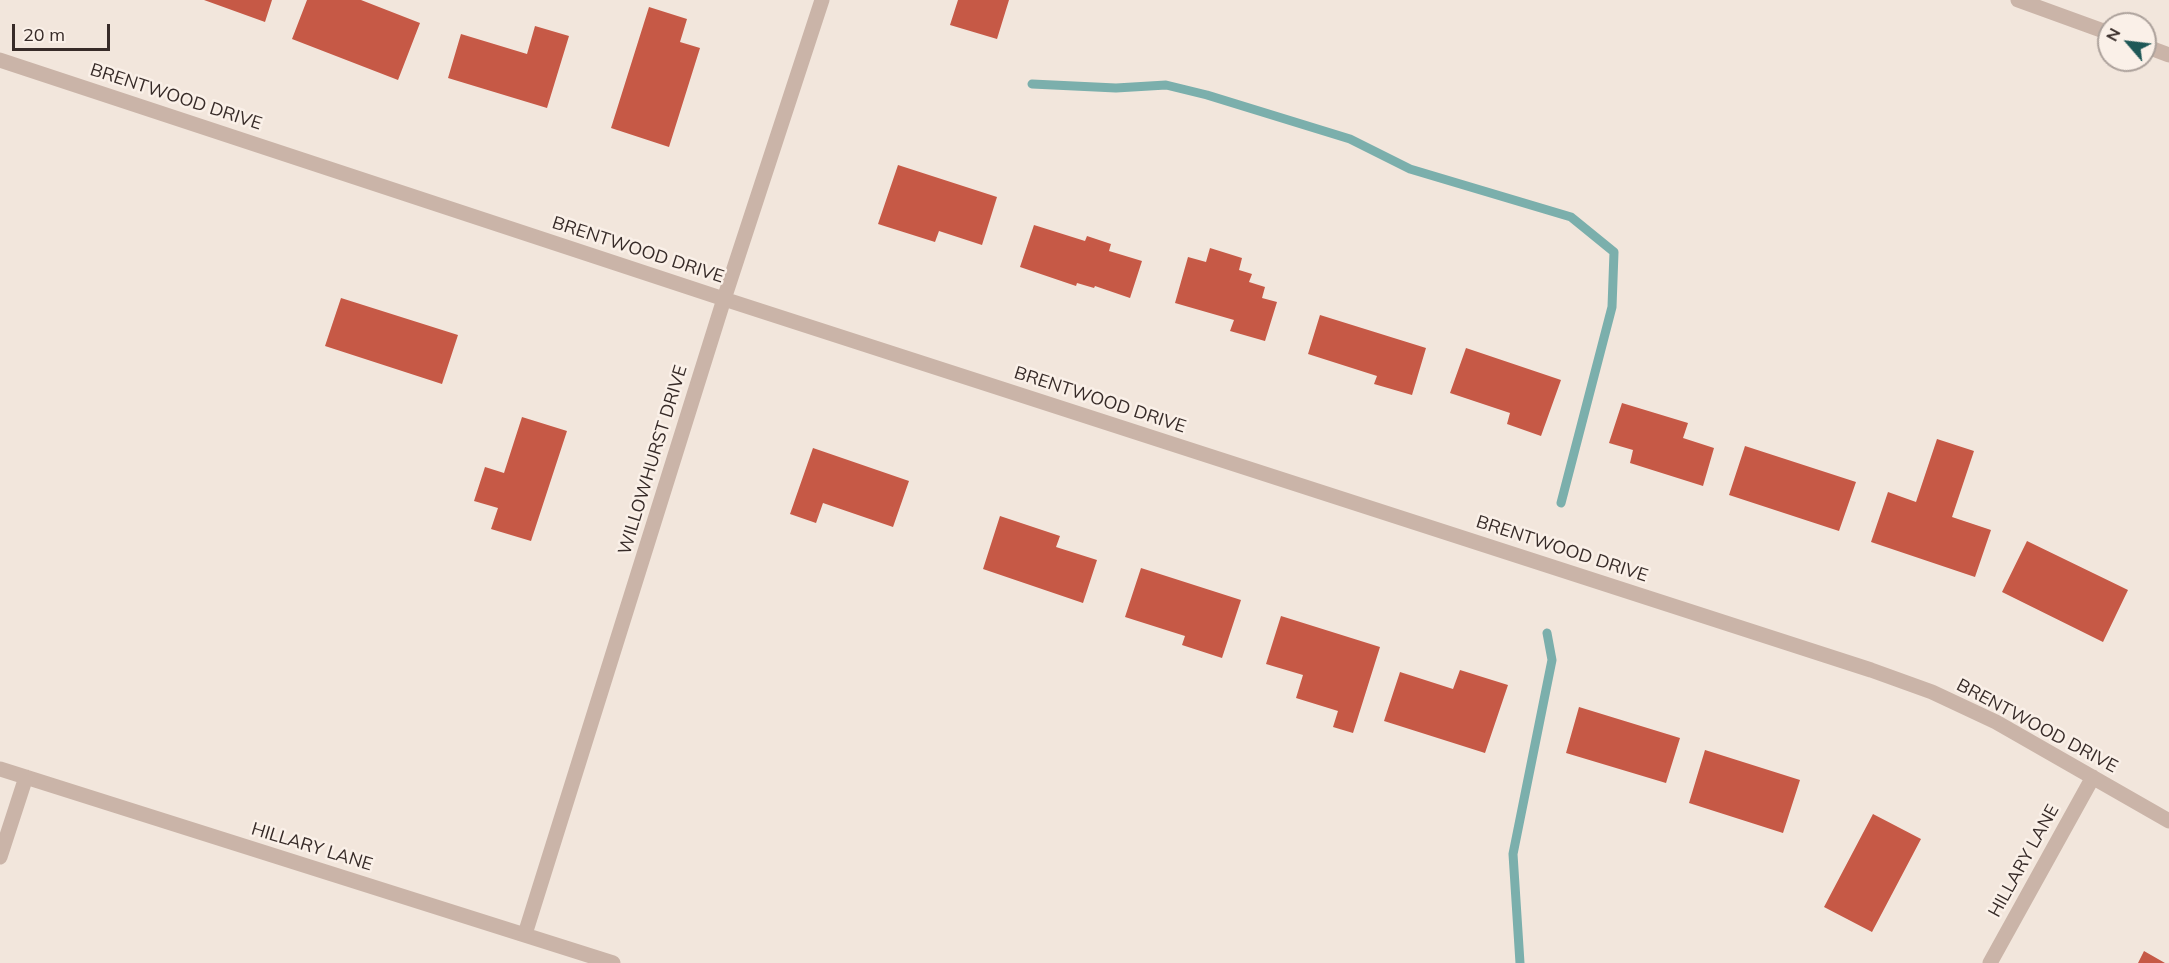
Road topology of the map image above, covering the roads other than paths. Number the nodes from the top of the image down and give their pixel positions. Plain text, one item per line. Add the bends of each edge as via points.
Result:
1 (822, 0) edge
2 (2021, 0) edge
3 (2097, 28) edge
4 (0, 60) edge
5 (724, 299) junction
6 (0, 769) edge
7 (26, 777) junction
8 (2093, 777) junction
9 (2169, 821) edge
10 (0, 857) edge
11 (525, 934) junction
12 (612, 963) edge
13 (1990, 963) edge

1 - 5 street, WILLOWHURST DRIVE
2 - 3 street
4 - 5 street, BRENTWOOD DRIVE
5 - 8 street, BRENTWOOD DRIVE via 1871,670 1932,692 1996,722
5 - 11 street, WILLOWHURST DRIVE
6 - 7 street, HILLARY LANE
7 - 10 street
7 - 11 street, HILLARY LANE
8 - 9 street, BRENTWOOD DRIVE
8 - 13 street, HILLARY LANE
11 - 12 street, HILLARY LANE

